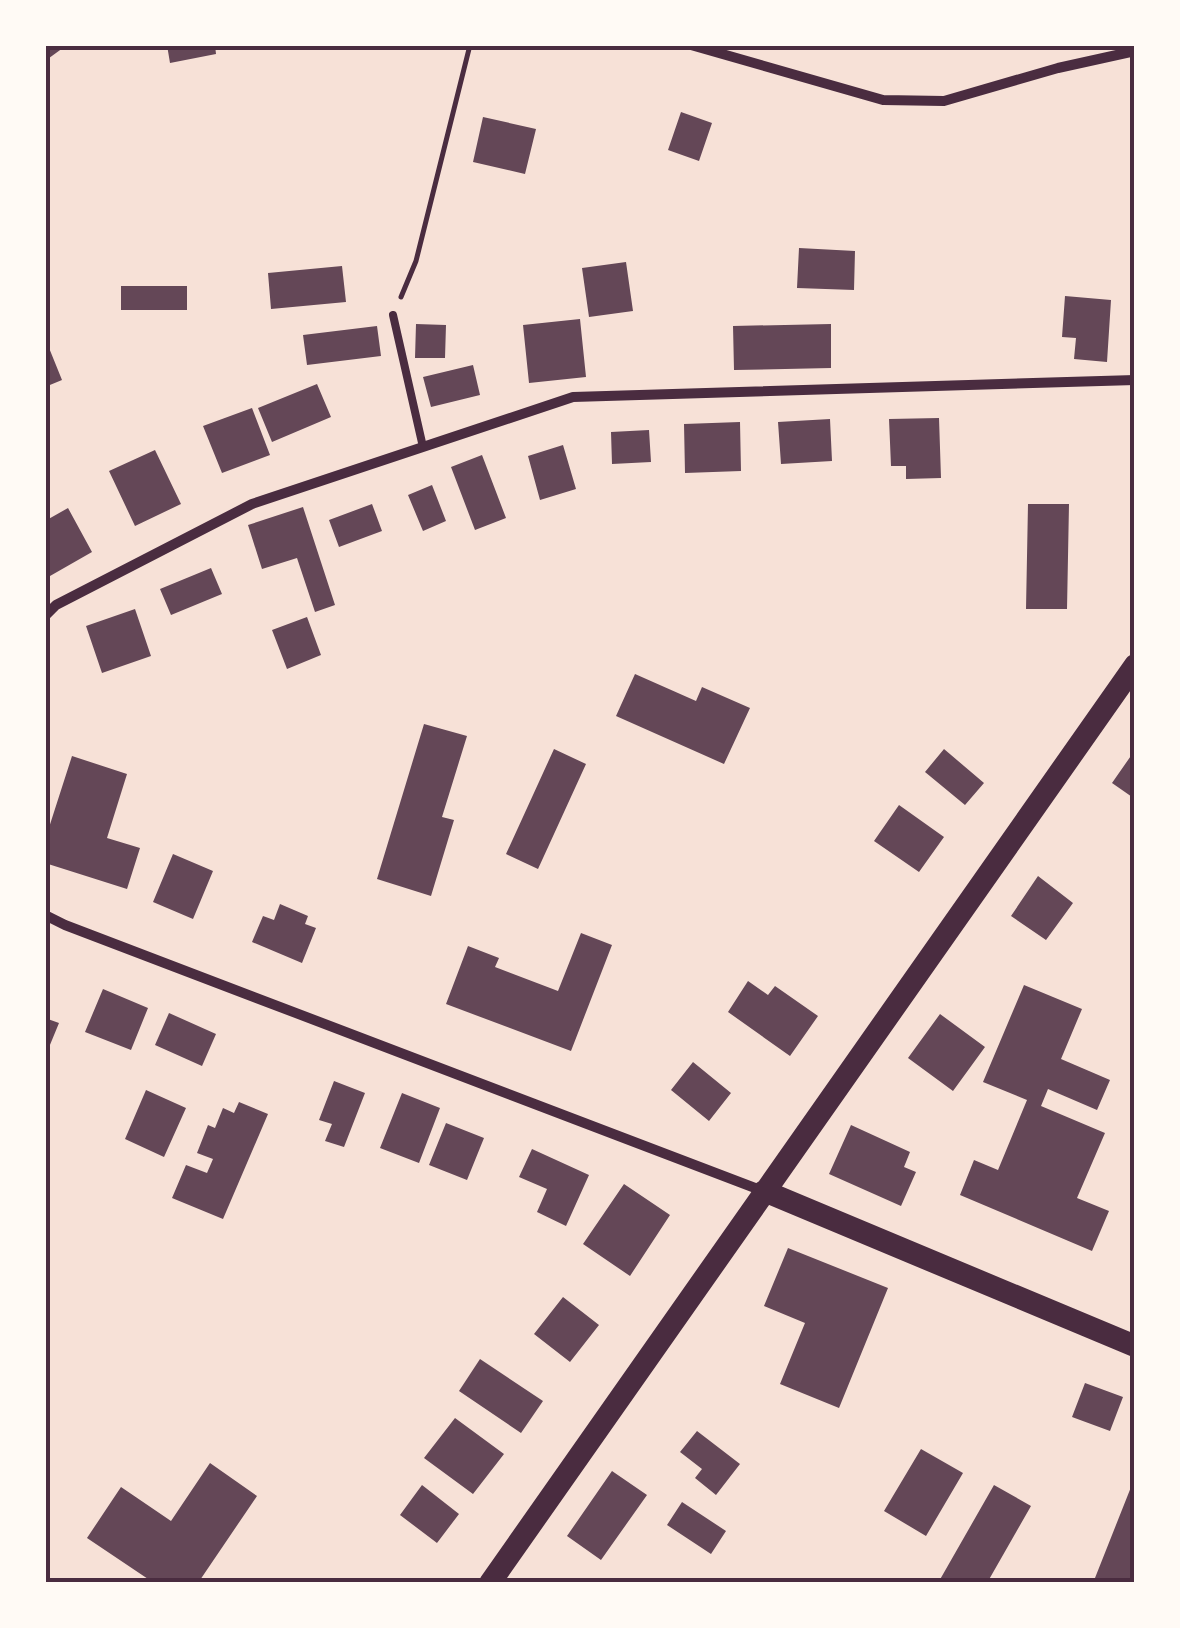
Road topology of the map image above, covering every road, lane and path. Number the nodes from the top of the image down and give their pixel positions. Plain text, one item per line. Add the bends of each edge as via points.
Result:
1 (470, 45) edge
2 (691, 45) edge
3 (1135, 51) edge
4 (393, 315) joint
5 (1135, 380) edge
6 (422, 447) junction
7 (45, 616) edge
8 (1135, 664) edge
9 (45, 914) edge
10 (764, 1191) junction
11 (1135, 1346) edge
12 (490, 1583) edge

1 - 4 path via 416,261
2 - 3 street via 883,100 944,101
4 - 6 lane
5 - 6 street via 573,397
6 - 7 street via 252,504
8 - 10 main road
9 - 10 street
10 - 11 main road
10 - 12 main road

